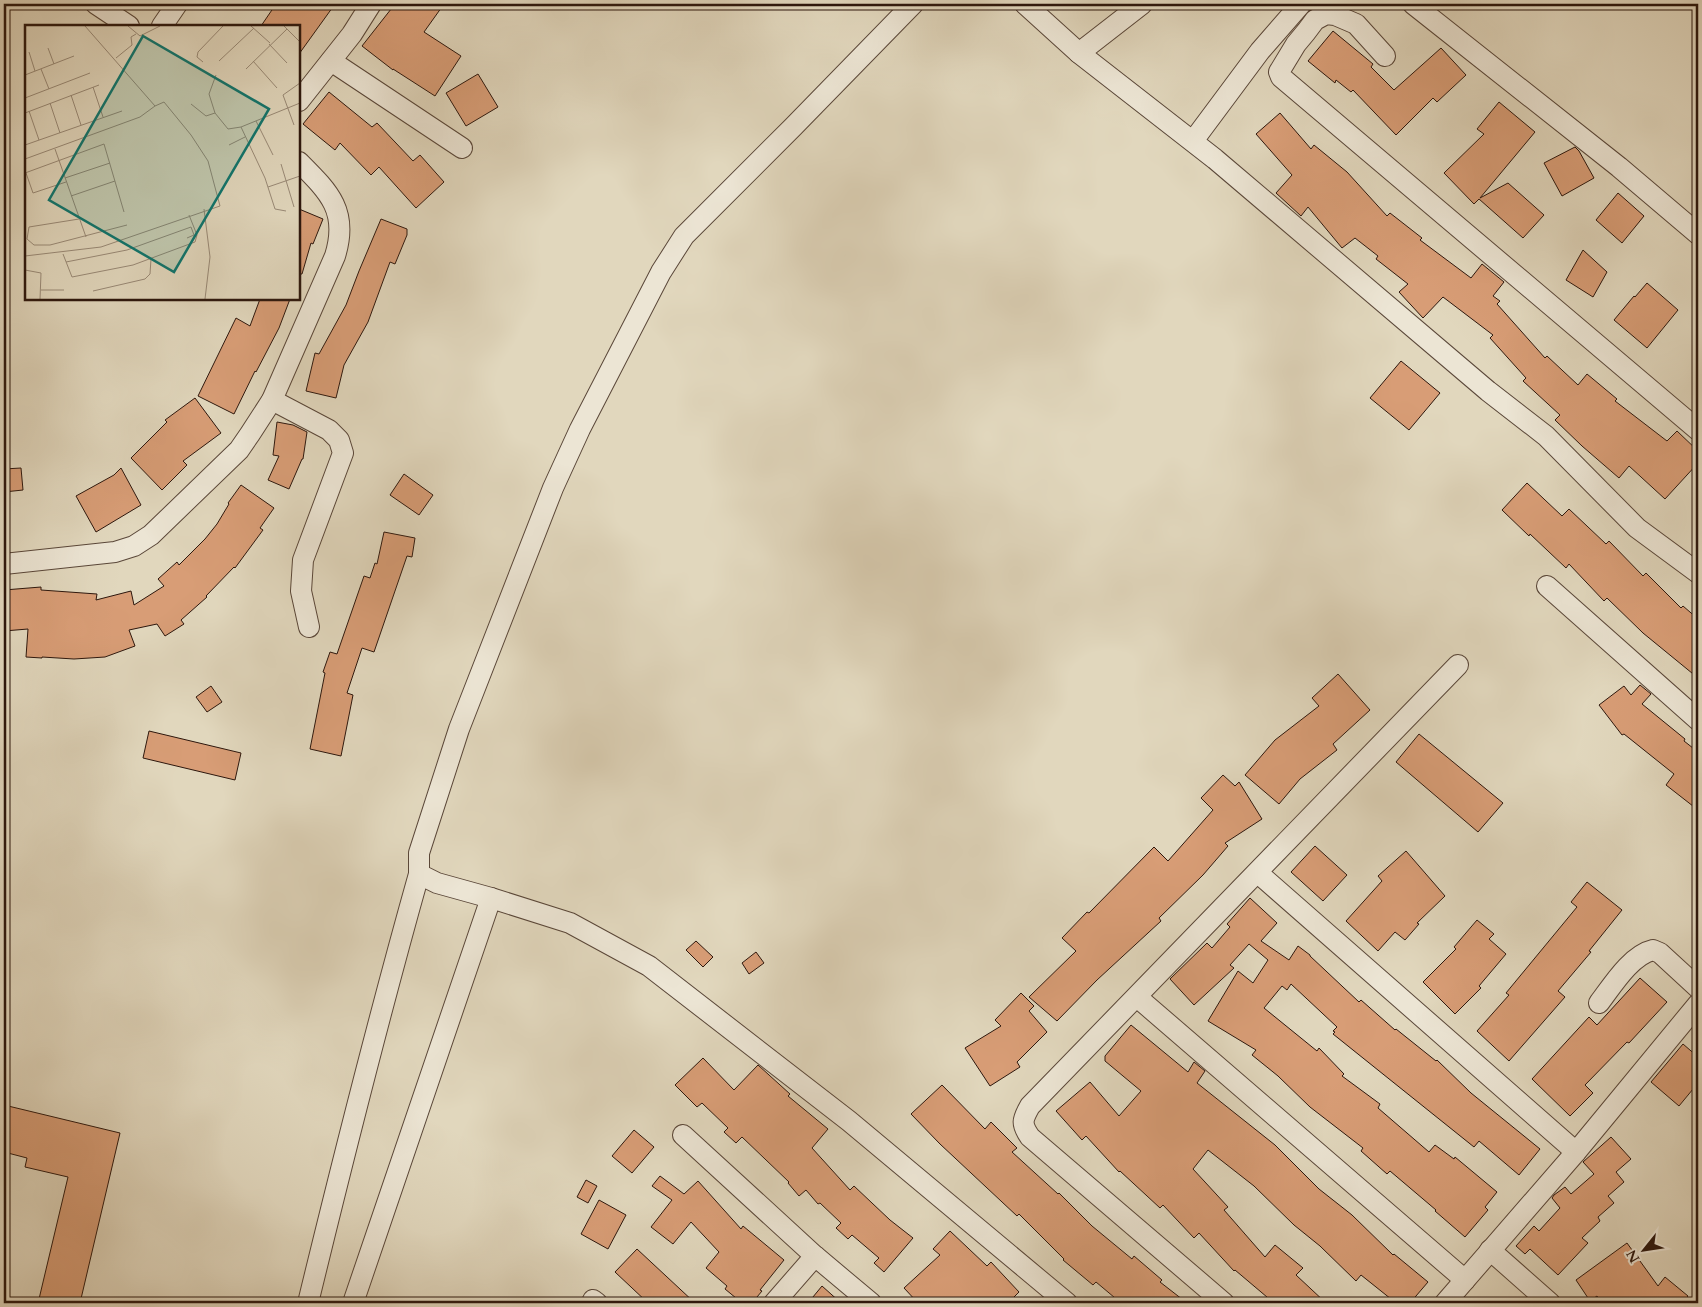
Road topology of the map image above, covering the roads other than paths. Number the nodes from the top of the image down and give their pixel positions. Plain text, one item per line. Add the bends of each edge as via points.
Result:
1 (96, 4) edge
2 (177, 4) edge
3 (372, 4) edge
4 (913, 4) edge
5 (1025, 4) edge
6 (1142, 4) edge
7 (1301, 4) edge
8 (1413, 4) edge
9 (128, 25) edge
10 (163, 25) edge
11 (1079, 53) junction
12 (1386, 56) dead end
13 (331, 61) junction
14 (300, 100) edge
15 (1192, 142) junction
16 (462, 148) dead end
17 (300, 163) edge
18 (1698, 234) edge
19 (272, 400) junction
20 (1698, 430) edge
21 (4, 564) edge
22 (1698, 573) edge
23 (1547, 586) dead end
24 (310, 627) dead end
25 (1458, 665) dead end
26 (1698, 720) edge
27 (1258, 873) junction
28 (419, 874) junction
29 (491, 898) junction
30 (1698, 988) edge
31 (1137, 997) junction
32 (1599, 1003) dead end
33 (1698, 1004) edge
34 (683, 1134) dead end
35 (1576, 1152) junction
36 (1490, 1250) junction
37 (816, 1256) junction
38 (1464, 1280) junction
39 (308, 1303) edge
40 (353, 1303) edge
41 (774, 1303) edge
42 (870, 1303) edge
43 (1067, 1303) edge
44 (1224, 1303) edge
45 (1445, 1303) edge
46 (1550, 1303) edge

1 - 9 street
2 - 10 street
3 - 13 street
4 - 28 street via 684,236 661,272 553,488 459,729 419,853
5 - 11 street
6 - 11 street
7 - 15 street via 1260,51
8 - 18 street via 1619,167
11 - 15 street
12 - 20 street via 1356,24 1326,14 1310,26 1279,72 1281,77
13 - 14 street
13 - 16 street
15 - 22 street via 1546,436 1637,528
17 - 19 street via 323,186 336,207 340,241
19 - 21 street via 239,450 151,535 134,546 116,552
19 - 24 street via 329,430 340,440 342,453 303,560 301,591
23 - 26 street
25 - 27 street
27 - 31 street
27 - 35 street
28 - 29 street via 437,883
28 - 39 street via 345,1148
29 - 40 street
29 - 43 street via 570,923 648,966 849,1121
30 - 32 street via 1653,950 1636,959
31 - 38 street
31 - 44 street via 1030,1106 1023,1127 1030,1137
33 - 35 street
34 - 37 street
35 - 36 street
36 - 38 street
36 - 46 street
37 - 41 street
37 - 42 street
38 - 45 street

